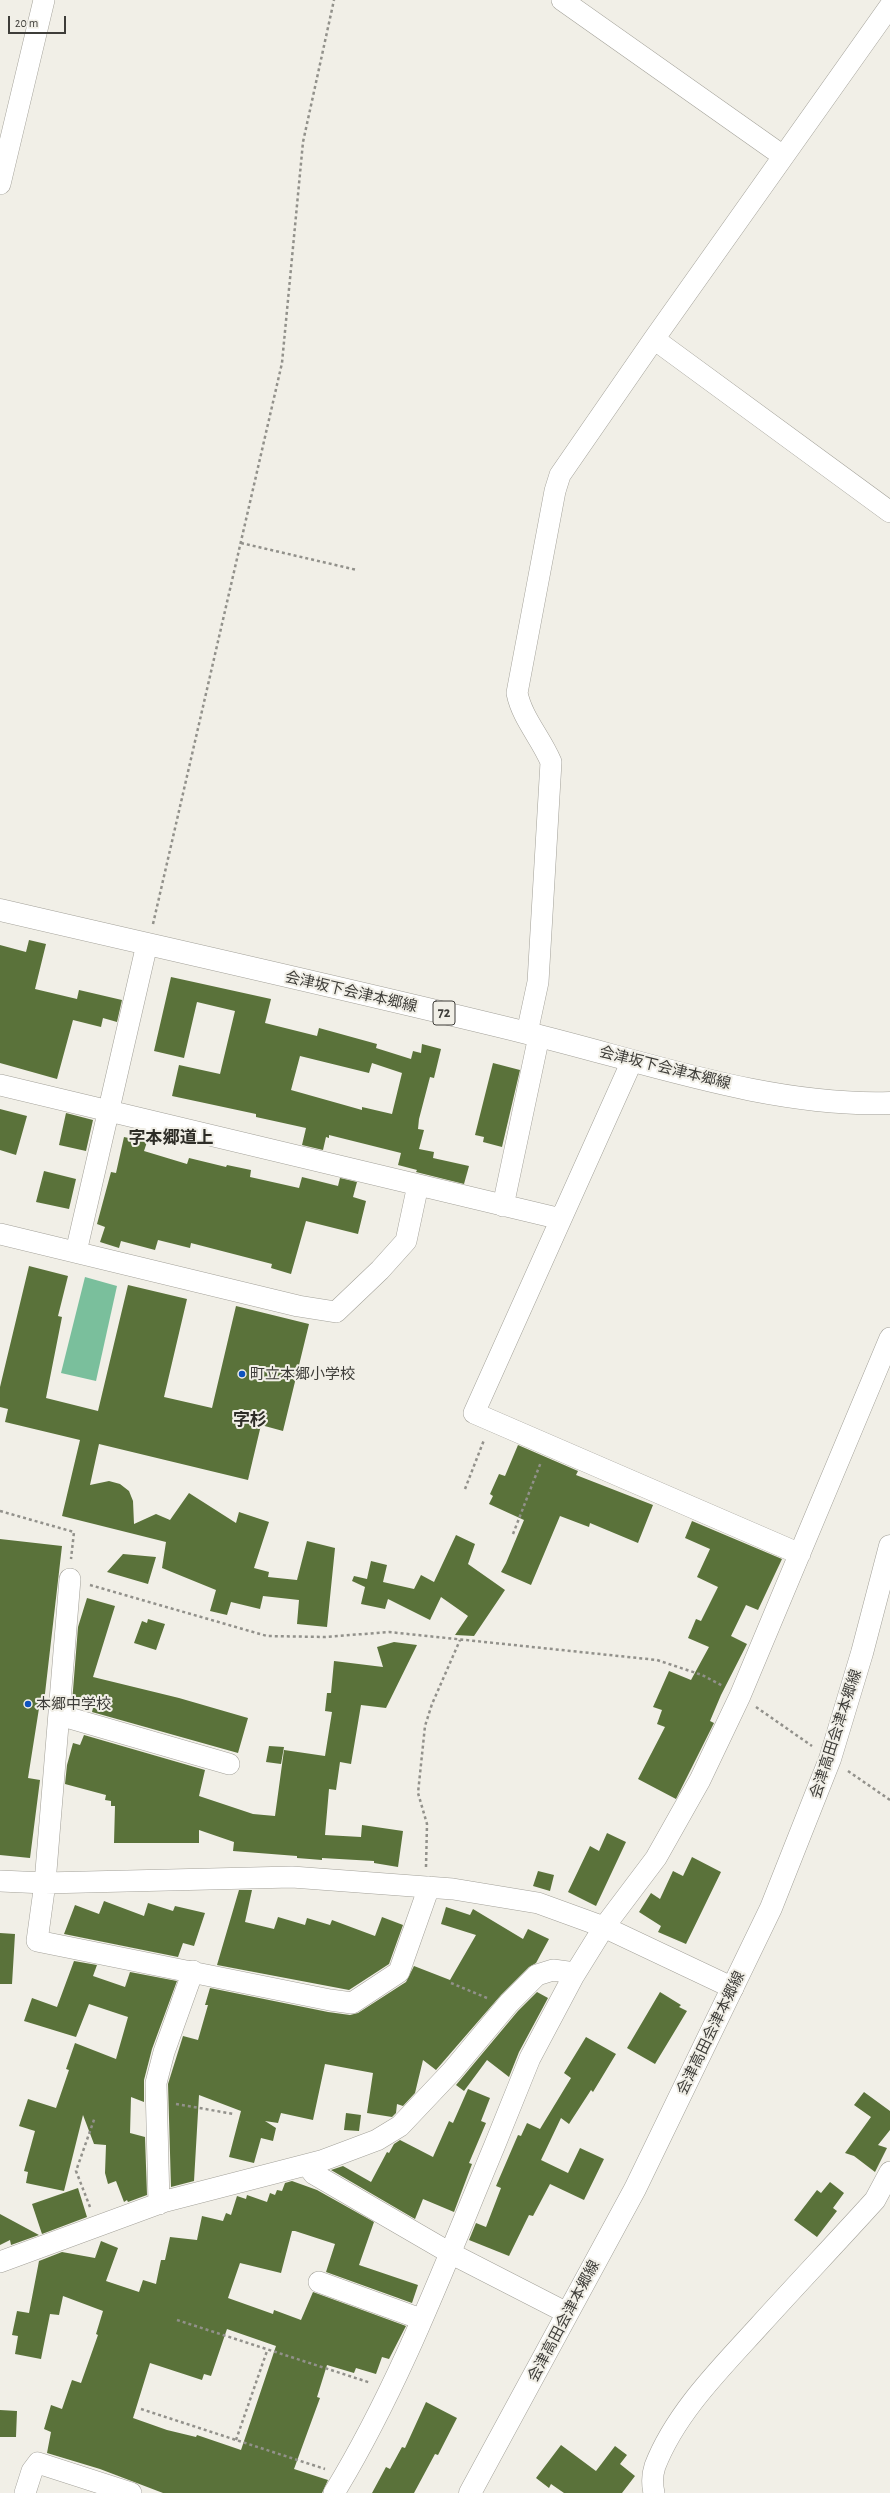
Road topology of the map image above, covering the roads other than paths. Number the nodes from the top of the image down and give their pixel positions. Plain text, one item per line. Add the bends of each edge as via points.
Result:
1 (44, 0) edge
2 (562, 0) edge
3 (890, 6) edge
4 (783, 156) junction
5 (0, 184) edge
6 (654, 339) junction
7 (890, 512) edge
8 (0, 910) edge
9 (150, 935) junction
10 (533, 1034) junction
11 (632, 1061) junction
12 (0, 1085) edge
13 (890, 1103) edge
14 (108, 1110) junction
15 (418, 1185) junction
16 (503, 1206) junction
17 (561, 1219) junction
18 (0, 1234) edge
19 (76, 1252) junction
20 (890, 1338) edge
21 (890, 1546) edge
22 (800, 1554) junction
23 (70, 1579) road end
24 (59, 1715) junction
25 (229, 1764) dead end
26 (0, 1881) edge
27 (45, 1883) junction
28 (427, 1887) junction
29 (604, 1927) junction
30 (192, 1971) junction
31 (575, 1972) junction
32 (733, 1988) junction
33 (307, 2165) junction
34 (890, 2172) edge
35 (159, 2204) junction
36 (450, 2253) junction
37 (0, 2262) edge
38 (319, 2282) dead end
39 (568, 2313) junction
40 (421, 2319) junction
41 (25, 2493) edge
42 (131, 2493) edge
43 (334, 2493) edge
44 (470, 2493) edge
45 (654, 2493) edge

1 - 5 street
2 - 4 street
3 - 4 street
4 - 6 street
6 - 7 street
6 - 10 street via 560,475 519,674 517,693 520,708 544,744 551,762
8 - 9 main road, 会津坂下会津本郷線 / 72
9 - 10 main road, 会津坂下会津本郷線 / 72
9 - 14 street
10 - 11 main road, 会津坂下会津本郷線 / 72
10 - 16 street
11 - 13 main road, 会津坂下会津本郷線 / 72 via 746,1088 843,1102
11 - 17 street
12 - 14 street
14 - 15 street
14 - 19 street
15 - 16 street
15 - 19 street via 406,1241 336,1312 298,1306
16 - 17 street
17 - 22 street via 474,1413
18 - 19 street
20 - 22 street
21 - 32 main road, 会津高田会津本郷線 via 862,1653 830,1759 771,1908
22 - 29 street via 740,1696 700,1780 656,1858
23 - 24 street
24 - 25 street
24 - 27 street
26 - 27 street
27 - 28 street via 292,1877
27 - 30 street via 37,1941
28 - 29 street via 538,1903
28 - 30 street via 399,1972 352,2003
29 - 31 street
29 - 32 street
30 - 35 street via 156,2083
31 - 33 street via 553,1970 537,1975 505,2007 452,2072 400,2126 377,2140
31 - 36 street via 530,2058
32 - 39 main road, 会津高田会津本郷線 via 635,2189
33 - 35 street
33 - 36 street via 314,2174
34 - 45 street via 875,2200 714,2375 666,2443 655,2467 652,2484
35 - 37 street
36 - 39 street
36 - 40 street
38 - 40 street
39 - 44 main road, 会津高田会津本郷線
40 - 43 street via 390,2389
41 - 42 street via 32,2471 38,2463

